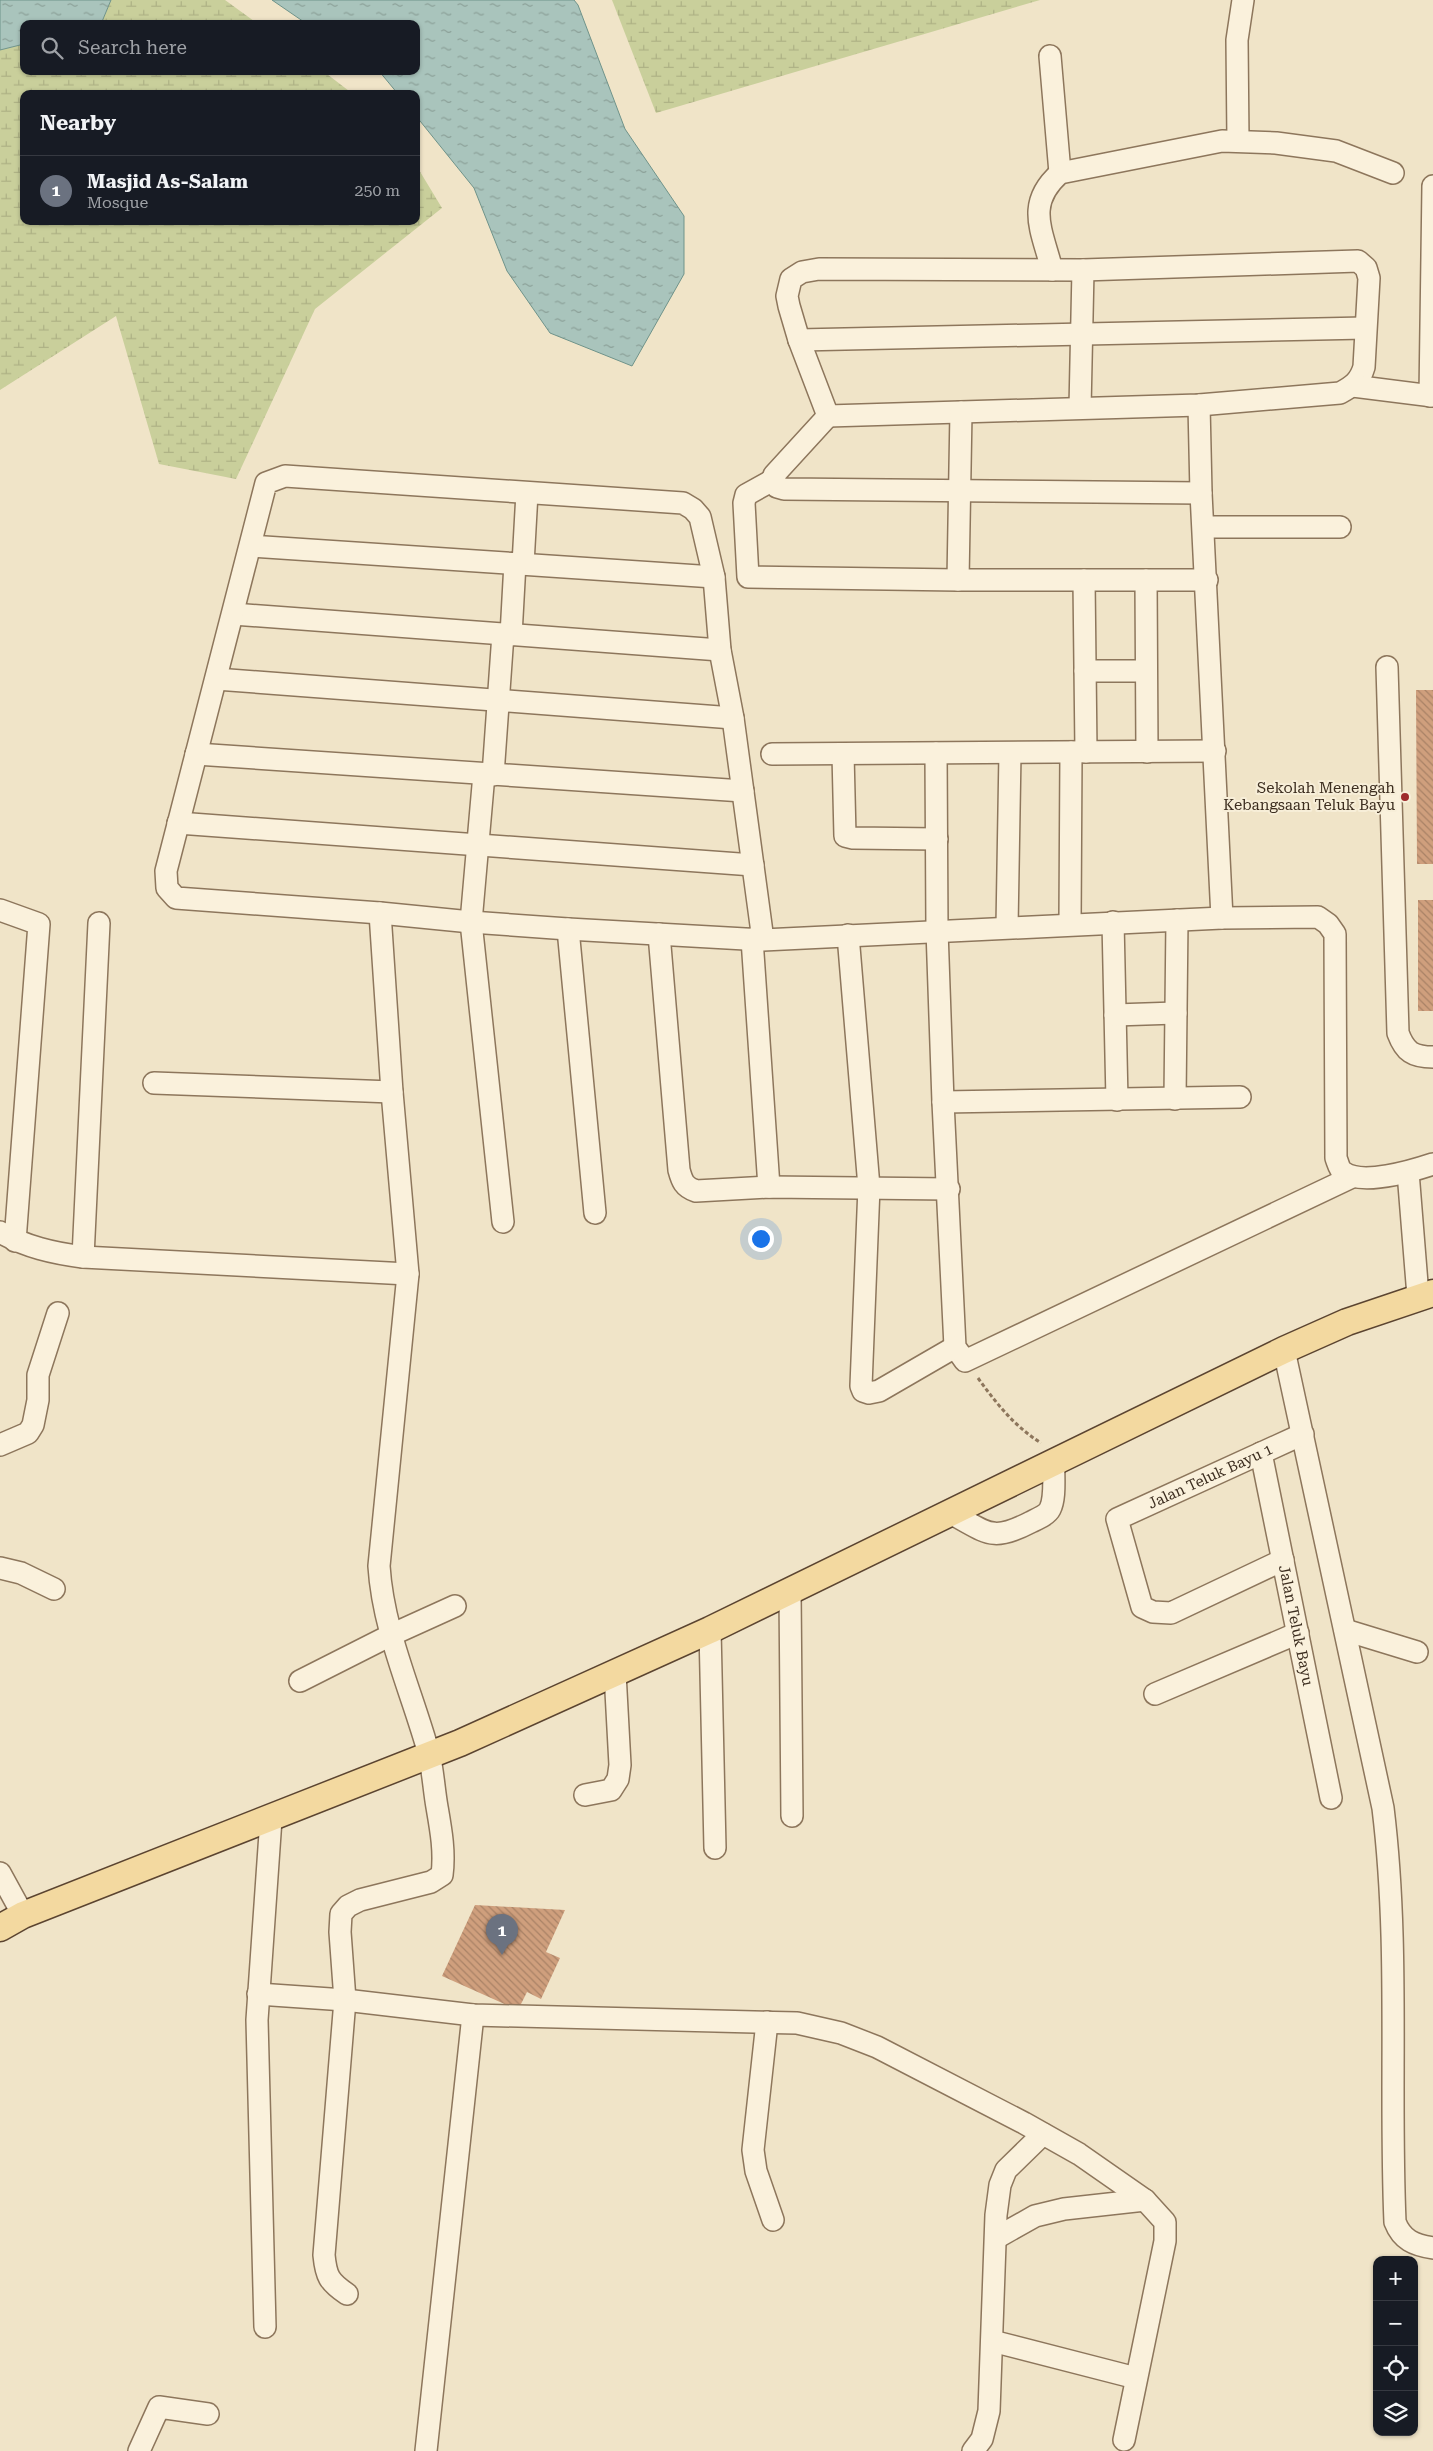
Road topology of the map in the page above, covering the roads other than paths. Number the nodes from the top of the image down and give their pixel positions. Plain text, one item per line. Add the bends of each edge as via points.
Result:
1 (1243, 0) edge
2 (1050, 56) dead end
3 (1238, 141) junction
4 (1060, 173) junction
5 (1393, 173) dead end
6 (1433, 186) edge
7 (1052, 270) junction
8 (1083, 270) junction
9 (1365, 328) junction
10 (1081, 334) junction
11 (799, 340) junction
12 (1353, 386) junction
13 (1432, 396) edge
14 (1199, 405) junction
15 (1080, 408) junction
16 (961, 412) junction
17 (828, 416) junction
18 (773, 480) junction
19 (960, 490) junction
20 (527, 493) junction
21 (1201, 493) junction
22 (1340, 527) dead end
23 (1205, 528) junction
24 (251, 546) junction
25 (519, 564) junction
26 (714, 576) junction
27 (958, 580) junction
28 (1084, 580) junction
29 (1146, 580) junction
30 (1207, 580) junction
31 (233, 614) junction
32 (507, 634) junction
33 (720, 650) junction
34 (1386, 667) dead end
35 (1085, 671) junction
36 (1146, 671) junction
37 (216, 679) junction
38 (499, 700) junction
39 (733, 718) junction
40 (1079, 752) junction
41 (1147, 752) junction
42 (1214, 752) junction
43 (936, 753) junction
44 (1010, 753) junction
45 (196, 754) junction
46 (772, 754) dead end
47 (843, 754) junction
48 (488, 775) junction
49 (743, 791) junction
50 (178, 823) junction
51 (937, 839) junction
52 (476, 846) junction
53 (753, 866) junction
54 (0, 910) edge
55 (380, 912) junction
56 (1222, 918) junction
57 (1177, 920) junction
58 (471, 922) junction
59 (1113, 922) junction
60 (99, 923) dead end
61 (1070, 924) junction
62 (1007, 927) junction
63 (568, 929) junction
64 (937, 930) junction
65 (659, 934) junction
66 (848, 935) junction
67 (758, 939) junction
68 (1176, 1013) junction
69 (1115, 1015) junction
70 (1433, 1057) edge
71 (154, 1083) dead end
72 (392, 1092) junction
73 (1240, 1097) dead end
74 (1175, 1099) junction
75 (1117, 1100) junction
76 (943, 1102) junction
77 (1433, 1164) edge
78 (1408, 1172) junction
79 (1352, 1177) junction
80 (769, 1187) junction
81 (869, 1187) junction
82 (949, 1189) junction
83 (595, 1213) dead end
84 (504, 1222) dead end
85 (8, 1236) edge
86 (83, 1257) junction
87 (408, 1274) junction
88 (1426, 1294) edge
89 (58, 1314) dead end
90 (955, 1347) junction
91 (1284, 1350) junction
92 (1302, 1434) junction
93 (0, 1446) edge
94 (1261, 1453) junction
95 (1059, 1460) junction
96 (950, 1513) junction
97 (1283, 1560) junction
98 (0, 1568) edge
99 (54, 1589) dead end
100 (790, 1592) junction
101 (455, 1606) dead end
102 (710, 1630) junction
103 (1345, 1630) junction
104 (1298, 1633) junction
105 (391, 1635) junction
106 (1417, 1652) dead end
107 (615, 1673) junction
108 (300, 1681) dead end
109 (1155, 1694) dead end
110 (429, 1756) junction
111 (585, 1795) dead end
112 (1331, 1798) dead end
113 (792, 1816) dead end
114 (271, 1819) junction
115 (715, 1848) dead end
116 (0, 1873) edge
117 (23, 1915) junction
118 (0, 1928) edge
119 (258, 1994) junction
120 (345, 2000) junction
121 (473, 2015) junction
122 (767, 2022) junction
123 (1043, 2134) junction
124 (1145, 2200) junction
125 (773, 2220) dead end
126 (996, 2238) junction
127 (1433, 2248) edge
128 (347, 2294) dead end
129 (265, 2327) dead end
130 (992, 2341) junction
131 (1136, 2378) junction
132 (208, 2414) dead end
133 (1124, 2440) dead end
134 (139, 2451) edge
135 (426, 2451) edge
136 (973, 2451) edge

1 - 3 street via 1237,40
2 - 4 street
3 - 4 street via 1193,145
3 - 5 street via 1302,145 1336,151
4 - 7 street via 1047,184 1038,212
6 - 13 street
7 - 8 street
7 - 11 street via 819,269 802,272 791,279 787,296
8 - 9 street via 1358,261 1366,268 1369,278
8 - 10 street
9 - 10 street
9 - 12 street via 1364,367 1361,378
10 - 11 street
10 - 15 street
11 - 17 street
12 - 13 street
12 - 14 street via 1340,393
14 - 15 street
14 - 21 street
15 - 16 street
16 - 17 street
16 - 19 street
17 - 18 street via 774,475
18 - 19 street via 777,487 784,489
18 - 27 street via 746,495 748,576
19 - 21 street
19 - 27 street
20 - 24 street via 285,476 266,483
20 - 25 street
20 - 26 street via 683,503 700,517
21 - 23 street
22 - 23 street
23 - 30 street
24 - 25 street
24 - 31 street
25 - 26 street
25 - 32 street
26 - 33 street
27 - 28 street
28 - 29 street
28 - 35 street
29 - 30 street
29 - 36 street
30 - 42 street
31 - 32 street
31 - 37 street
32 - 33 street
32 - 38 street
33 - 39 street
34 - 70 street via 1398,1033 1402,1045 1412,1054
35 - 36 street
35 - 40 street
36 - 41 street
37 - 38 street
37 - 45 street
38 - 39 street
38 - 48 street
39 - 49 street
40 - 41 street
40 - 44 street
40 - 61 street
41 - 42 street
42 - 56 street
43 - 44 street
43 - 47 street
43 - 51 street
44 - 62 street
45 - 48 street
45 - 50 street
46 - 47 street
47 - 51 street via 845,836
48 - 49 street
48 - 52 street
49 - 53 street
50 - 52 street
50 - 55 street via 166,871 166,888 176,898
51 - 64 street
52 - 53 street
52 - 58 street
53 - 67 street
54 - 85 street via 39,924
55 - 58 street
55 - 72 street
56 - 57 street
56 - 79 street via 1318,917 1335,934 1336,1158 1340,1170
57 - 59 street
57 - 68 street
58 - 63 street
58 - 84 street
59 - 61 street
59 - 69 street
60 - 86 street
61 - 62 street
62 - 64 street
63 - 65 street
63 - 83 street
64 - 66 street
64 - 76 street
65 - 67 street
65 - 80 street via 682,1180 687,1188 696,1190
66 - 67 street
66 - 81 street
67 - 80 street
68 - 69 street
68 - 74 street
69 - 75 street
71 - 72 street
72 - 87 street
73 - 74 street
74 - 75 street
75 - 76 street
76 - 82 street
77 - 78 street
78 - 79 street
78 - 88 street via 1412,1224
79 - 90 street via 965,1360
80 - 81 street
81 - 82 street
81 - 90 street via 863,1391 879,1391
82 - 90 street
85 - 86 street via 49,1252
86 - 87 street
87 - 105 street via 379,1566 380,1588
88 - 91 main road via 1347,1322
89 - 93 street via 38,1375 33,1425 28,1433
91 - 92 street
91 - 95 main road
92 - 94 street, Jalan Teluk Bayu 1
92 - 103 street
94 - 97 street, Jalan Teluk Bayu
94 - 97 street, Jalan Teluk Bayu 1 via 1117,1519 1142,1607 1154,1612 1171,1613
95 - 96 main road
95 - 96 street via 1050,1510 1011,1532 990,1533
96 - 100 main road
97 - 104 street, Jalan Teluk Bayu
98 - 99 street via 21,1573
100 - 102 main road
100 - 113 street
101 - 105 street
102 - 107 main road
102 - 115 street
103 - 106 street
103 - 127 street via 1383,1808 1390,1862 1394,1963 1395,2222 1400,2234 1418,2246
104 - 109 street
104 - 112 street, Jalan Teluk Bayu
105 - 108 street
105 - 110 street
107 - 110 main road
107 - 111 street via 618,1779 611,1790
110 - 114 main road
110 - 120 street via 443,1844 442,1875 431,1882 360,1900 341,1914
114 - 117 main road
114 - 119 street
116 - 117 street
117 - 118 main road
119 - 120 street
119 - 129 street
120 - 121 street
120 - 128 street via 324,2255 325,2271 332,2284
121 - 122 street
121 - 135 street
122 - 123 street via 816,2026 868,2044
122 - 125 street via 753,2150 756,2171
123 - 124 street via 1079,2154
123 - 126 street via 1006,2170 1000,2185
124 - 126 street via 1035,2216
124 - 131 street via 1165,2222 1165,2241
126 - 130 street
130 - 131 street
130 - 136 street via 989,2411 982,2439
131 - 133 street
132 - 134 street via 158,2407

